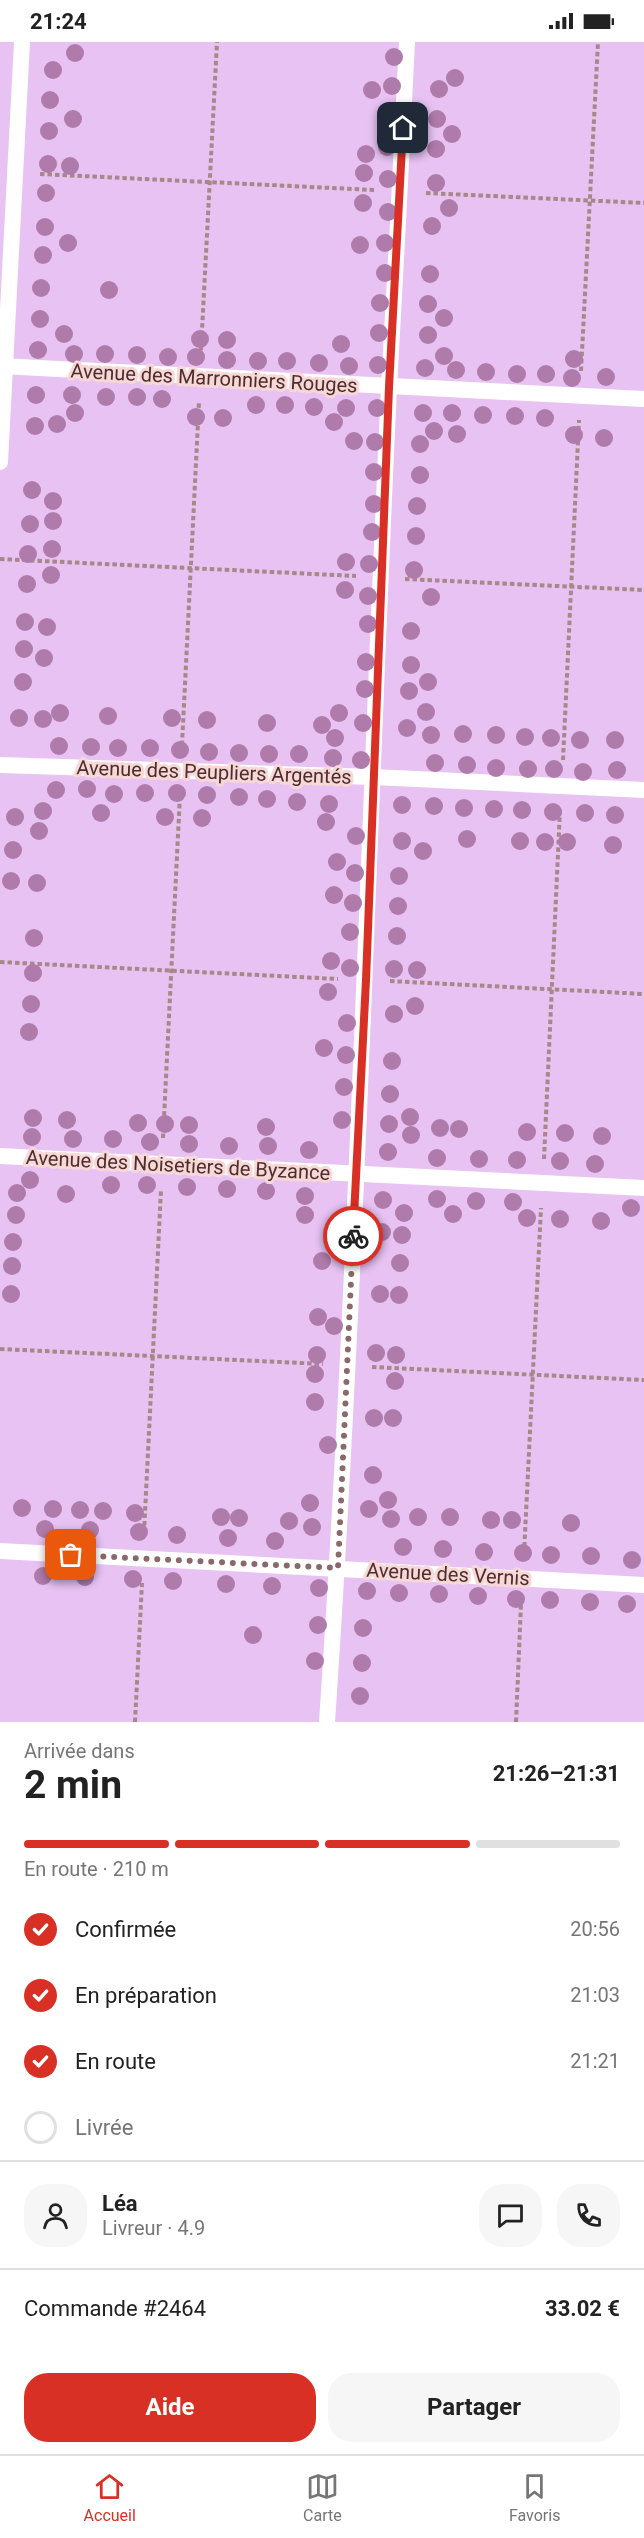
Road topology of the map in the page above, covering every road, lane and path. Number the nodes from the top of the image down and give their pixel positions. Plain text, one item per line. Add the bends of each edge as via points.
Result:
1 (22, 42) edge
2 (217, 42) edge
3 (407, 42) edge
4 (598, 42) edge
5 (15, 172) junction
6 (210, 182) junction
7 (400, 192) junction
8 (590, 201) junction
9 (644, 203) edge
10 (2, 367) edge
11 (200, 377) junction
12 (389, 387) junction
13 (580, 396) junction
14 (644, 399) edge
15 (0, 462) edge
16 (0, 559) edge
17 (191, 569) junction
18 (382, 578) junction
19 (571, 587) junction
20 (644, 590) edge
21 (0, 765) edge
22 (181, 771) junction
23 (374, 777) junction
24 (562, 787) junction
25 (644, 790) edge
26 (0, 962) edge
27 (171, 971) junction
28 (366, 980) junction
29 (552, 989) junction
30 (644, 994) edge
31 (0, 1156) edge
32 (162, 1164) junction
33 (356, 1173) junction
34 (542, 1182) junction
35 (644, 1188) edge
36 (0, 1551) edge
37 (143, 1558) junction
38 (338, 1568) junction
39 (523, 1578) junction
40 (644, 1585) edge
41 (135, 1722) edge
42 (327, 1722) edge
43 (516, 1722) edge

1 - 5 lane
2 - 6 path
3 - 7 lane
4 - 8 path
5 - 6 path
5 - 10 lane
6 - 7 path
6 - 11 path
7 - 8 path
7 - 12 lane
8 - 9 path
8 - 13 path
10 - 11 lane, Avenue des Marronniers Rouges
10 - 15 lane
11 - 12 lane, Avenue des Marronniers Rouges
11 - 17 path
12 - 13 lane, Avenue des Marronniers Rouges
12 - 18 lane
13 - 14 lane, Avenue des Marronniers Rouges
13 - 19 path
16 - 17 path
17 - 18 path
17 - 22 path
18 - 19 path
18 - 23 lane
19 - 20 path
19 - 24 path
21 - 22 lane, Avenue des Peupliers Argentés
22 - 23 lane, Avenue des Peupliers Argentés
22 - 27 path
23 - 24 lane, Avenue des Peupliers Argentés
23 - 28 lane
24 - 25 lane, Avenue des Peupliers Argentés
24 - 29 path
26 - 27 path
27 - 28 path
27 - 32 path
28 - 29 path
28 - 33 lane
29 - 30 path
29 - 34 path
31 - 32 lane, Avenue des Noisetiers de Byzance
32 - 33 lane, Avenue des Noisetiers de Byzance
32 - 37 path
33 - 34 lane, Avenue des Noisetiers de Byzance
33 - 38 lane
34 - 35 lane, Avenue des Noisetiers de Byzance
34 - 39 path
36 - 37 lane, Avenue des Vernis
37 - 38 lane, Avenue des Vernis
37 - 41 path
38 - 39 lane, Avenue des Vernis
38 - 42 lane
39 - 40 lane, Avenue des Vernis
39 - 43 path

